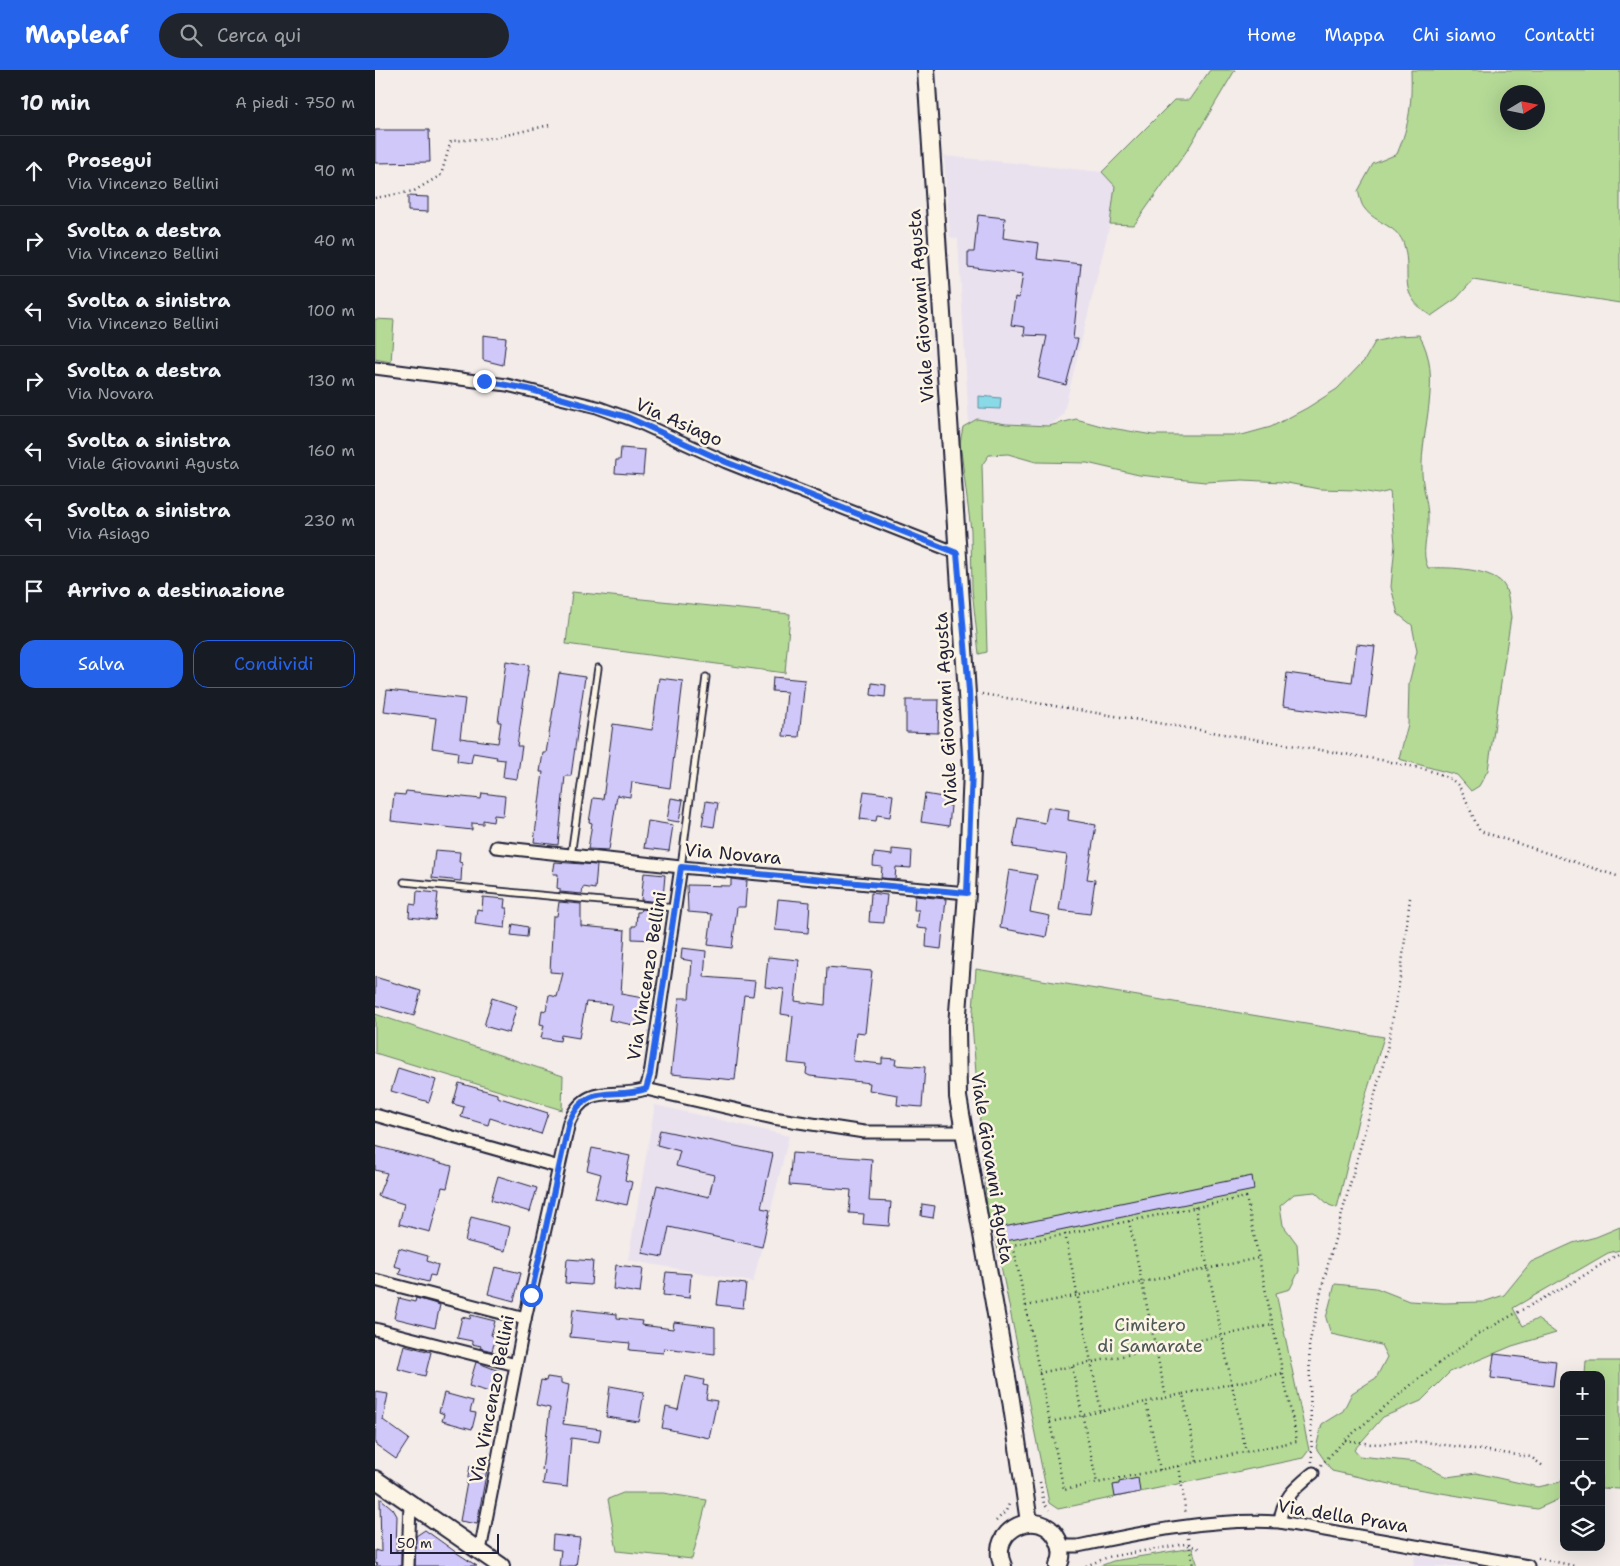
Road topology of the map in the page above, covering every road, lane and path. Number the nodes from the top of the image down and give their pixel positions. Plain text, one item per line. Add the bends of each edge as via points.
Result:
1 (926, 70) edge
2 (550, 124) dead end
3 (375, 198) edge
4 (375, 368) edge
5 (957, 553) junction
6 (598, 668) dead end
7 (706, 677) dead end
8 (969, 691) junction
9 (496, 847) dead end
10 (571, 855) junction
11 (681, 867) junction
12 (1620, 877) edge
13 (404, 882) dead end
14 (967, 893) junction
15 (1410, 898) dead end
16 (675, 908) junction
17 (646, 1089) junction
18 (375, 1115) edge
19 (963, 1132) junction
20 (559, 1167) junction
21 (1195, 1207) junction
22 (1129, 1221) junction
23 (1065, 1234) junction
24 (1620, 1253) edge
25 (1259, 1258) junction
26 (1207, 1268) junction
27 (375, 1280) edge
28 (1142, 1282) junction
29 (1077, 1296) junction
30 (1026, 1306) junction
31 (525, 1319) junction
32 (1273, 1325) junction
33 (375, 1329) edge
34 (1221, 1335) junction
35 (1156, 1349) junction
36 (1091, 1362) junction
37 (517, 1365) junction
38 (1072, 1366) junction
39 (1039, 1373) junction
40 (1283, 1373) junction
41 (1231, 1384) junction
42 (1183, 1394) junction
43 (1166, 1397) junction
44 (1146, 1402) junction
45 (1101, 1411) junction
46 (1082, 1415) junction
47 (1050, 1422) junction
48 (1345, 1440) junction
49 (1246, 1452) junction
50 (1197, 1462) junction
51 (1179, 1466) junction
52 (1543, 1466) dead end
53 (1160, 1470) junction
54 (1313, 1473) junction
55 (375, 1479) edge
56 (1097, 1483) junction
57 (410, 1504) junction
58 (1186, 1515) dead end
59 (1029, 1522) junction
60 (1280, 1522) junction
61 (1188, 1544) junction
62 (1061, 1546) junction
63 (1201, 1548) dead end
64 (480, 1551) junction
65 (408, 1566) edge
66 (501, 1566) edge
67 (1003, 1566) edge
68 (1058, 1566) edge
69 (1086, 1566) edge
70 (1193, 1566) edge
71 (1528, 1566) edge

1 - 5 street, Viale Giovanni Agusta
2 - 3 path via 493,138 451,141 441,175 414,191
4 - 5 street, Via Asiago via 528,389 619,414 726,462
5 - 8 street, Viale Giovanni Agusta
6 - 10 lane
7 - 11 lane
8 - 12 path via 1387,761 1439,774 1451,778 1460,787 1481,830
8 - 14 street, Viale Giovanni Agusta via 972,790
9 - 10 street, Via Novara
10 - 11 street, Via Novara
11 - 14 street, Via Novara
11 - 16 street, Via Vincenzo Bellini
13 - 16 lane
14 - 19 street, Viale Giovanni Agusta via 956,1052
15 - 54 path via 1387,1050 1309,1345
16 - 17 street, Via Vincenzo Bellini
17 - 19 street, Via Vincenzo Bellini via 773,1118 864,1132
17 - 20 street, Via Vincenzo Bellini via 608,1092 582,1102 569,1122
18 - 20 street
19 - 59 street, Viale Giovanni Agusta via 1011,1400
20 - 31 street, Via Vincenzo Bellini
21 - 22 path
21 - 25 path via 1246,1196
21 - 26 path
22 - 23 path
22 - 28 path
23 - 29 path
23 - 30 path via 1013,1245
24 - 48 path via 1478,1334
25 - 26 path
25 - 32 path
26 - 28 path
26 - 34 path
27 - 31 street
28 - 29 path
28 - 35 path
29 - 30 path
29 - 36 path
30 - 39 path
31 - 37 street, Via Vincenzo Bellini
32 - 34 path
32 - 40 path
33 - 37 street
34 - 35 path
34 - 41 path
35 - 36 path
35 - 43 path
36 - 38 path
36 - 45 path
37 - 64 street, Via Vincenzo Bellini
38 - 39 path
38 - 46 path
39 - 47 path
40 - 41 path
40 - 49 path via 1297,1442
41 - 42 path
41 - 49 path
42 - 43 path
42 - 50 path
43 - 44 path
44 - 45 path
44 - 53 path
45 - 46 path
46 - 47 path
46 - 56 path
47 - 56 path via 1064,1490
48 - 52 path via 1371,1444 1425,1442 1531,1457
48 - 54 path
49 - 50 path
50 - 51 path
51 - 53 path
51 - 58 path
53 - 56 path
54 - 60 street via 1286,1498
55 - 57 street
57 - 64 street
57 - 65 street
59 - 62 street via 1049,1528
59 - 67 street via 1015,1526 1005,1534 1000,1547
60 - 62 street, Via della Prava via 1175,1526 1078,1546
60 - 71 street, Via della Prava
61 - 63 path
61 - 69 path via 1107,1558
61 - 70 path
62 - 68 street
64 - 66 street

